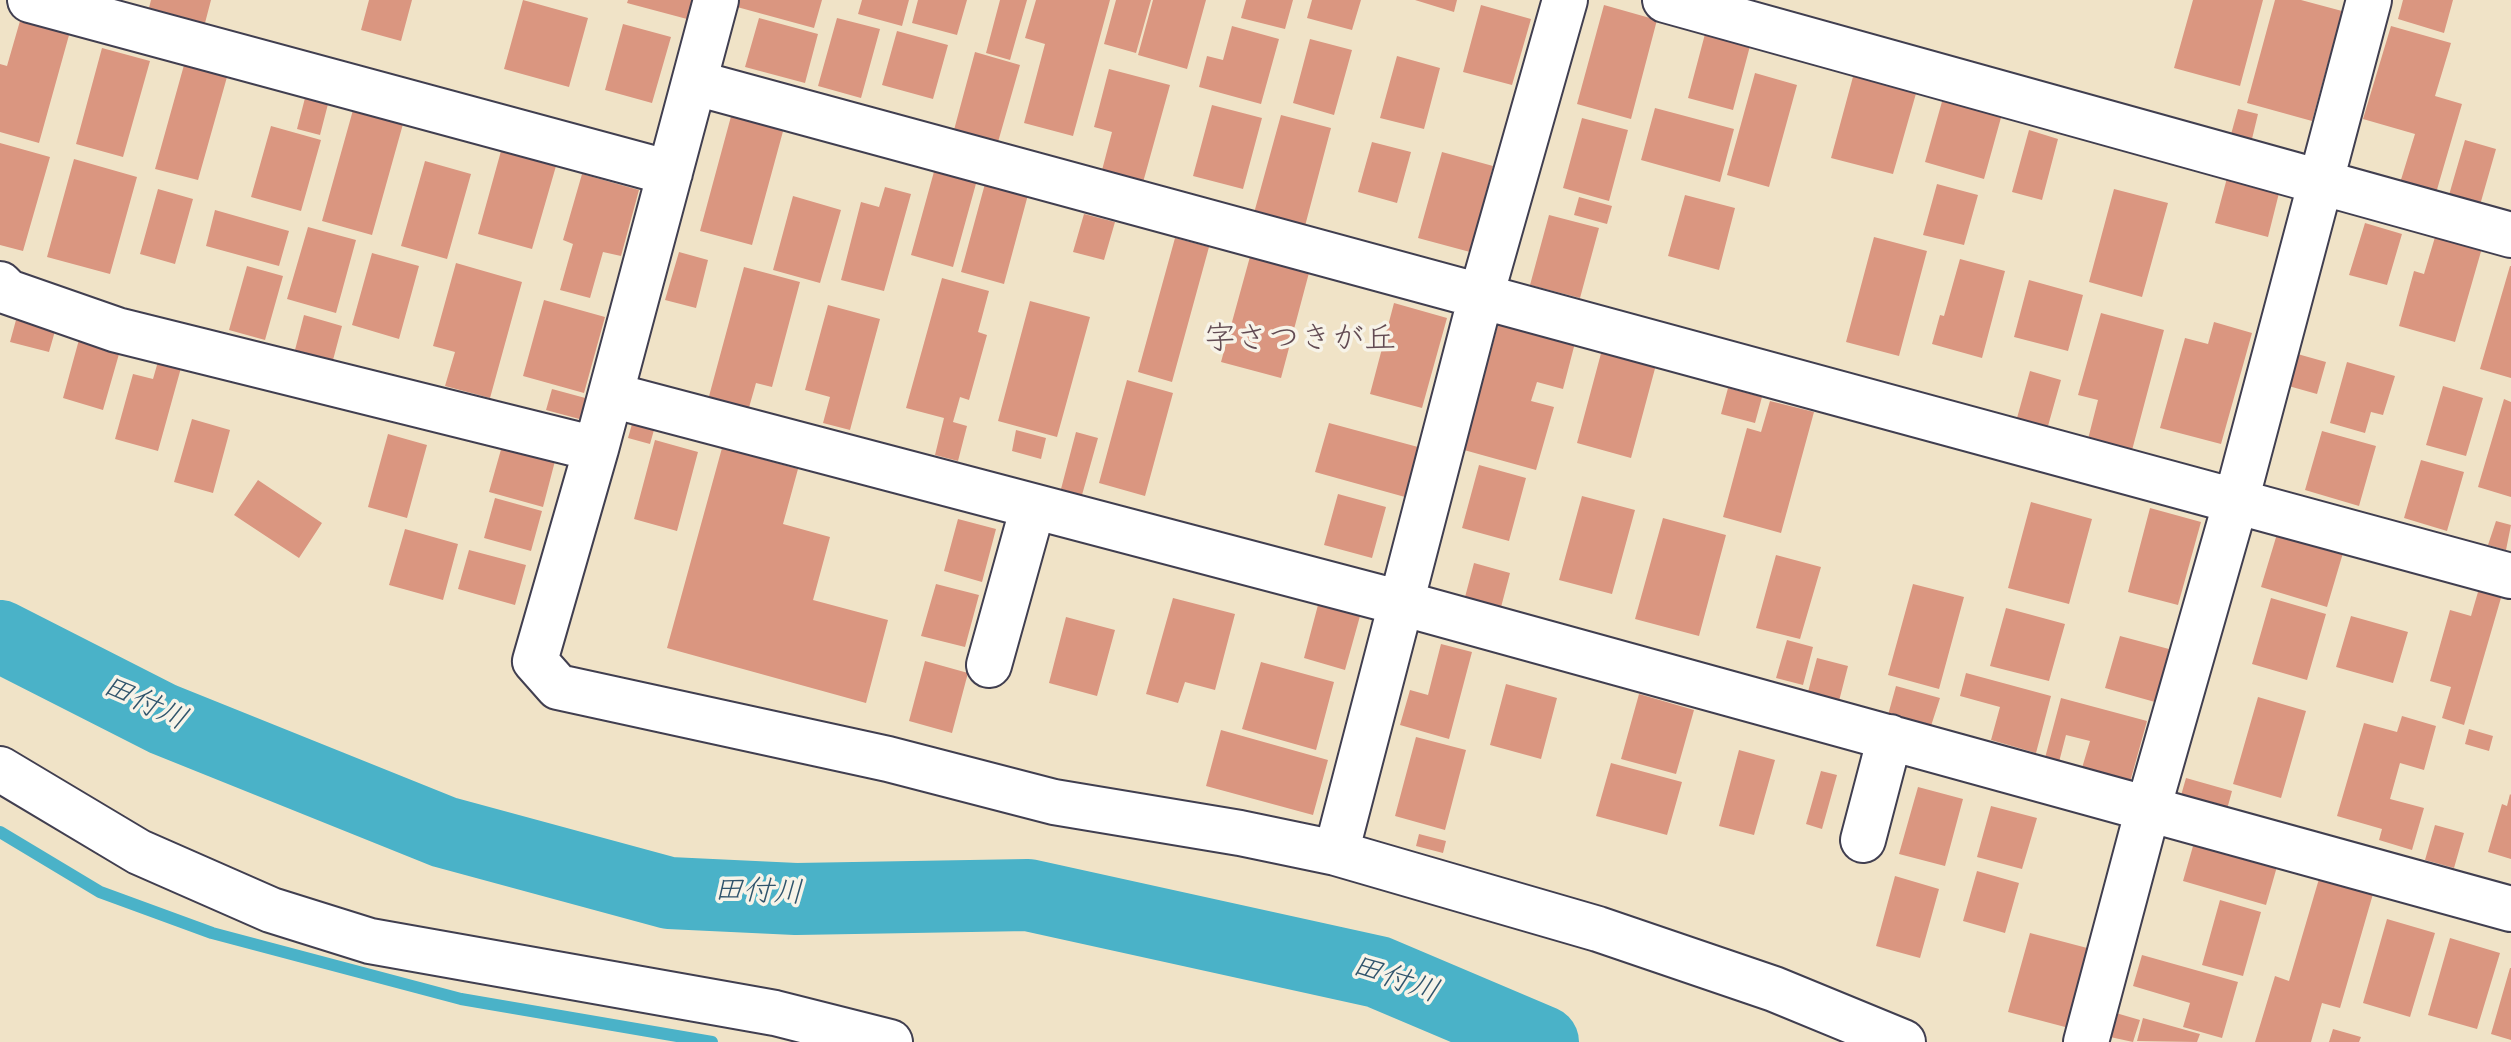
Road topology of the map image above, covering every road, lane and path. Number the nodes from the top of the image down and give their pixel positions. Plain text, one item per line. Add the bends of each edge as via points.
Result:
1 (30, 0) edge
2 (716, 0) edge
3 (1565, 0) edge
4 (1665, 0) edge
5 (2369, 0) edge
6 (696, 83) junction
7 (670, 173) junction
8 (2320, 183) junction
9 (2511, 235) edge
10 (0, 284) edge
11 (1481, 296) junction
12 (611, 395) junction
13 (596, 449) junction
14 (2236, 501) junction
15 (1033, 507) junction
16 (2511, 576) edge
17 (1401, 603) junction
18 (989, 665) dead end
19 (1890, 737) junction
20 (0, 769) edge
21 (2148, 809) junction
22 (1863, 840) dead end
23 (1336, 853) junction
24 (2511, 909) edge
25 (771, 1028) edge
26 (890, 1042) edge
27 (1903, 1042) edge
28 (2086, 1042) edge

1 - 7 street
2 - 6 street
3 - 11 street
4 - 8 street
5 - 8 street
6 - 7 street
6 - 11 street
7 - 12 street
8 - 9 street
8 - 14 street
10 - 13 street via 8,292 117,330
11 - 14 street
11 - 17 street
12 - 13 street
12 - 15 street
13 - 23 street via 535,661 558,687 888,759 1054,802
14 - 16 street
14 - 21 street
15 - 17 street
15 - 18 street
17 - 19 street
17 - 23 street
19 - 21 street
19 - 22 street
20 - 25 street via 139,852 271,910 370,941
21 - 24 street
21 - 28 street
23 - 27 street via 1598,929 1774,989
25 - 26 street

